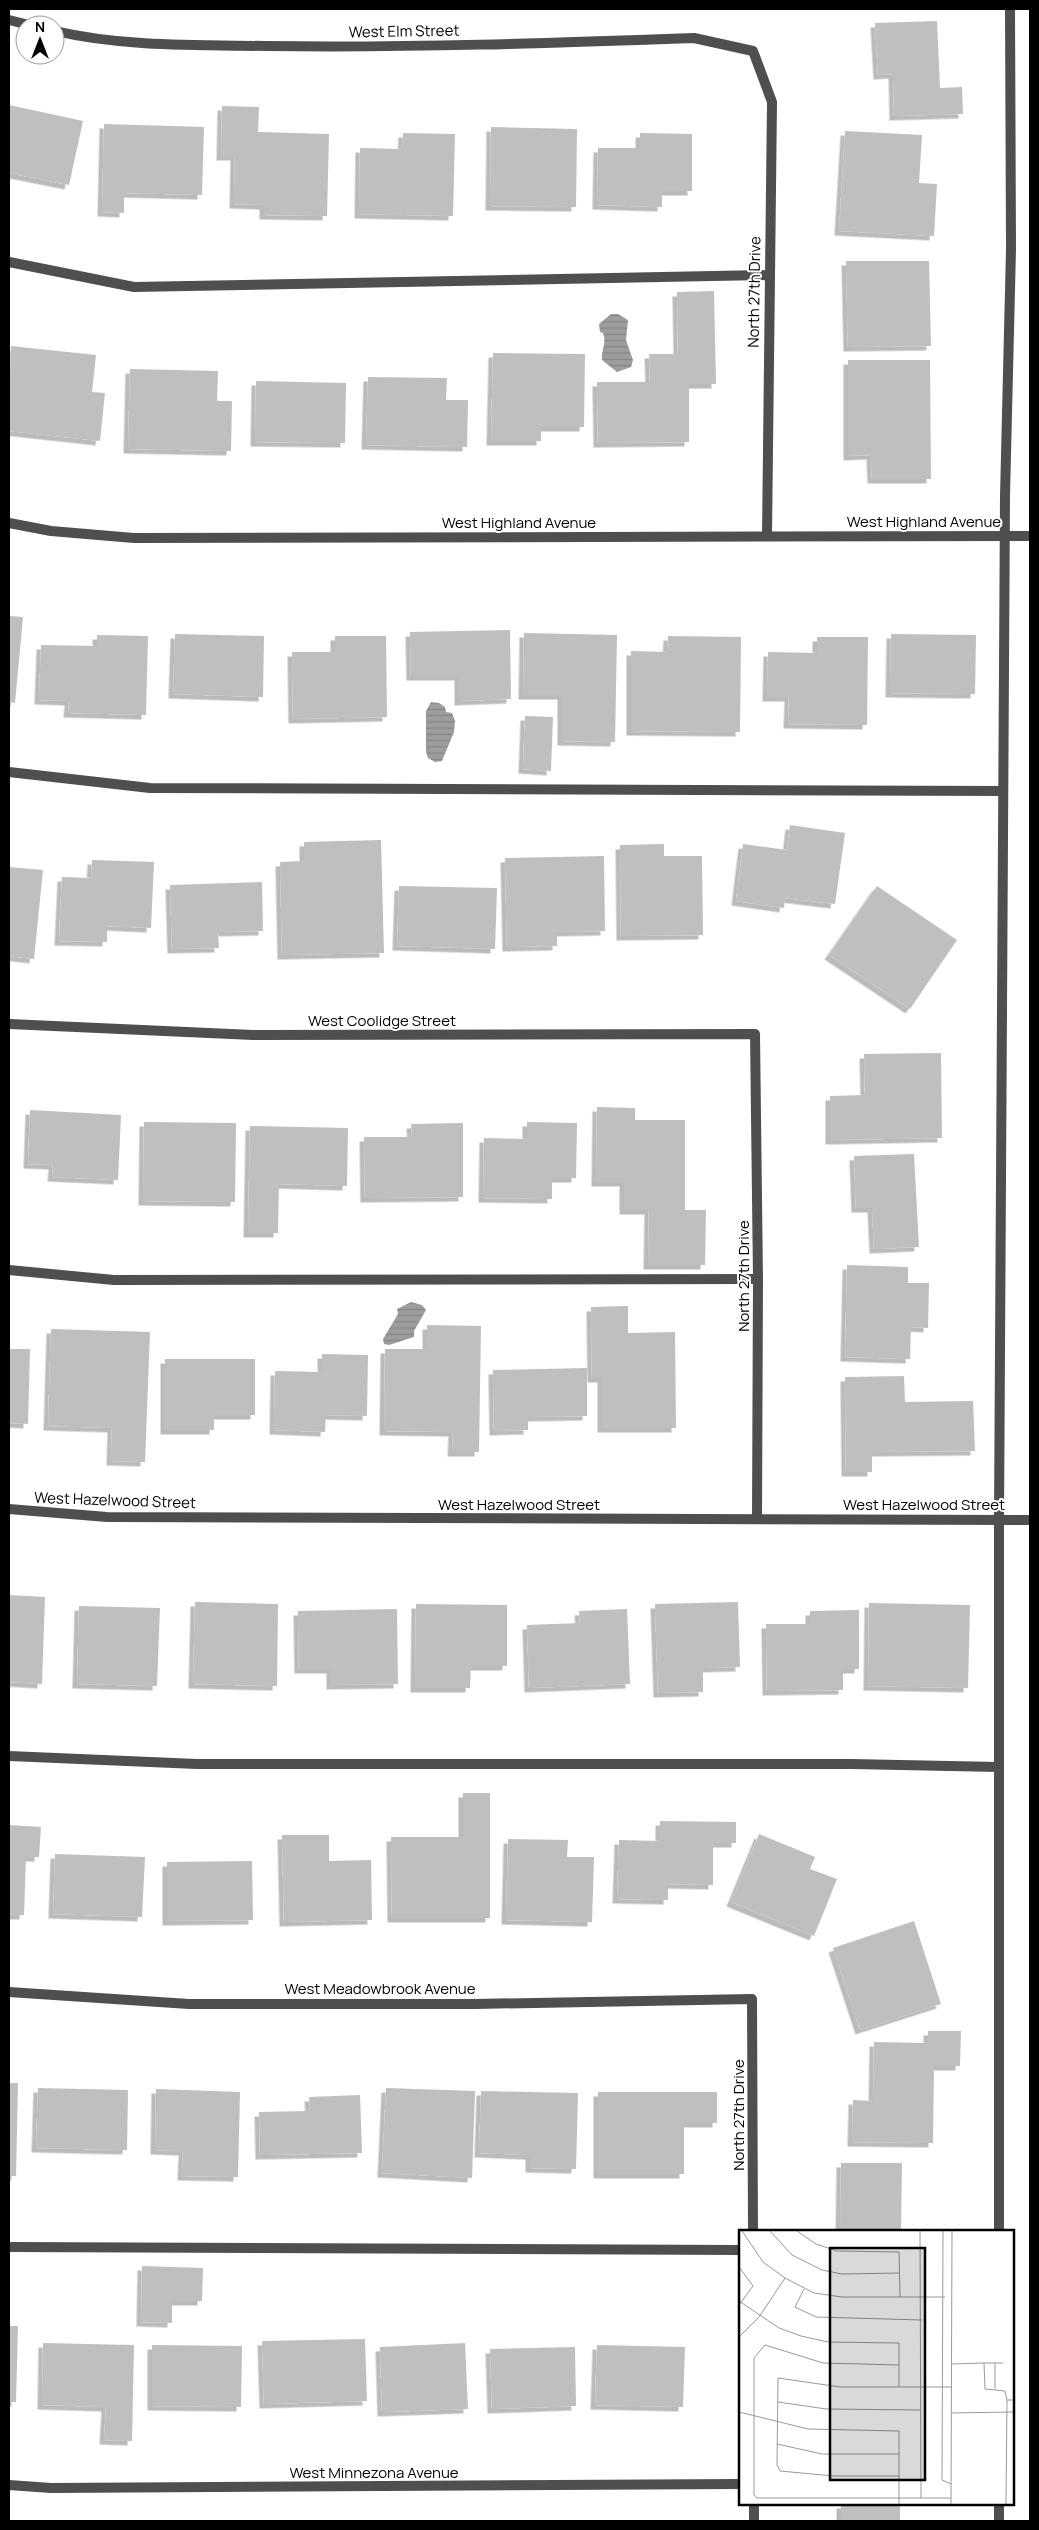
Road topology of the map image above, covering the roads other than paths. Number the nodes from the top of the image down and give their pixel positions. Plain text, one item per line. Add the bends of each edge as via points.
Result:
1 (1010, 9) edge
2 (65, 33) edge
3 (753, 51) joint
4 (9, 262) edge
5 (770, 274) junction
6 (9, 523) edge
7 (767, 536) junction
8 (1005, 536) junction
9 (1030, 536) edge
10 (9, 772) edge
11 (1003, 791) junction
12 (9, 1024) edge
13 (755, 1034) joint
14 (9, 1270) edge
15 (758, 1279) junction
16 (9, 1509) edge
17 (757, 1518) junction
18 (999, 1520) junction
19 (1030, 1520) edge
20 (9, 1756) edge
21 (998, 1768) junction
22 (9, 1992) edge
23 (752, 1999) joint
24 (753, 2230) edge
25 (998, 2230) edge
26 (9, 2247) edge
27 (739, 2250) edge
28 (739, 2484) edge
29 (9, 2485) edge
30 (754, 2505) edge
31 (998, 2505) edge
32 (754, 2521) edge
33 (998, 2521) edge

1 - 8 street via 1011,249
2 - 3 street, West Elm Street via 161,44 327,47 694,38
3 - 5 street, North 27th Drive via 772,102
4 - 5 street via 134,286
5 - 7 street, North 27th Drive
6 - 7 street, West Highland Avenue via 52,531 134,538
7 - 8 street, West Highland Avenue
8 - 9 street, West Highland Avenue
8 - 11 street
10 - 11 street via 150,788
11 - 18 street
12 - 13 street, West Coolidge Street via 253,1035
13 - 15 street, North 27th Drive
14 - 15 street via 114,1280
15 - 17 street, North 27th Drive
16 - 17 street, West Hazelwood Street via 107,1518
17 - 18 street, West Hazelwood Street
18 - 19 street, West Hazelwood Street
18 - 21 street
20 - 21 street via 197,1764 852,1764
21 - 25 street
22 - 23 street, West Meadowbrook Avenue via 189,2004 475,2004
23 - 24 street, North 27th Drive
26 - 27 street
28 - 29 street, West Minnezona Avenue via 52,2488
30 - 32 street
31 - 33 street

